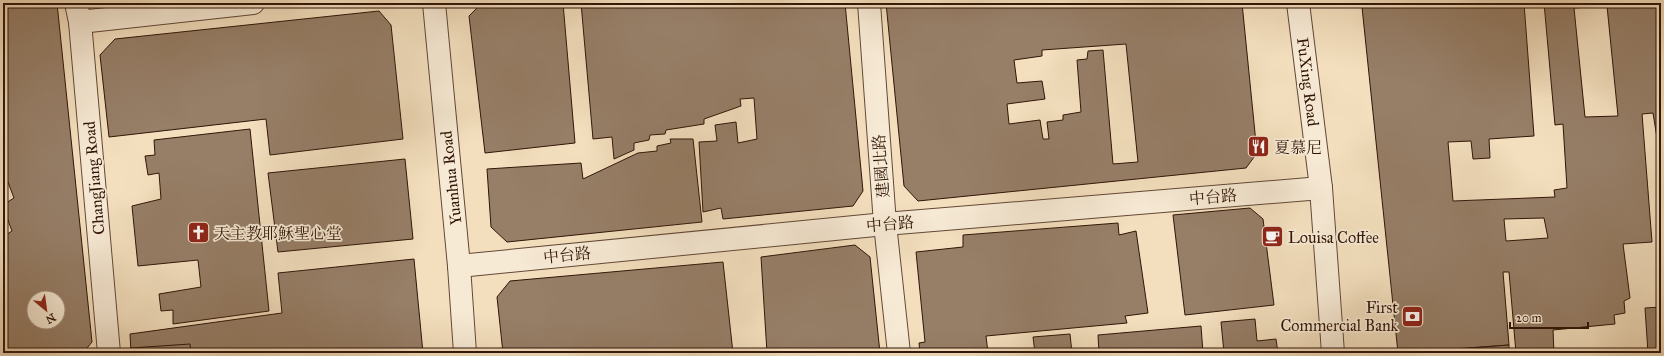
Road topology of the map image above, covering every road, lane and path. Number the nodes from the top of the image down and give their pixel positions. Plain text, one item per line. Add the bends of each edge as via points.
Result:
1 (253, 3) edge
2 (434, 3) edge
3 (869, 3) edge
4 (1298, 3) edge
5 (78, 12) edge
6 (1321, 188) junction
7 (885, 224) junction
8 (459, 266) junction
9 (109, 353) edge
10 (465, 353) edge
11 (899, 353) edge
12 (1333, 353) edge

1 - 5 street
2 - 8 street, Yuanhua Road
3 - 7 street, 建國北路
4 - 6 street, FuXing Road
5 - 9 street, ChangJiang Road
6 - 7 street, 中台路
6 - 12 street, FuXing Road
7 - 8 street, 中台路
7 - 11 street, 建國北路
8 - 10 street, Yuanhua Road

